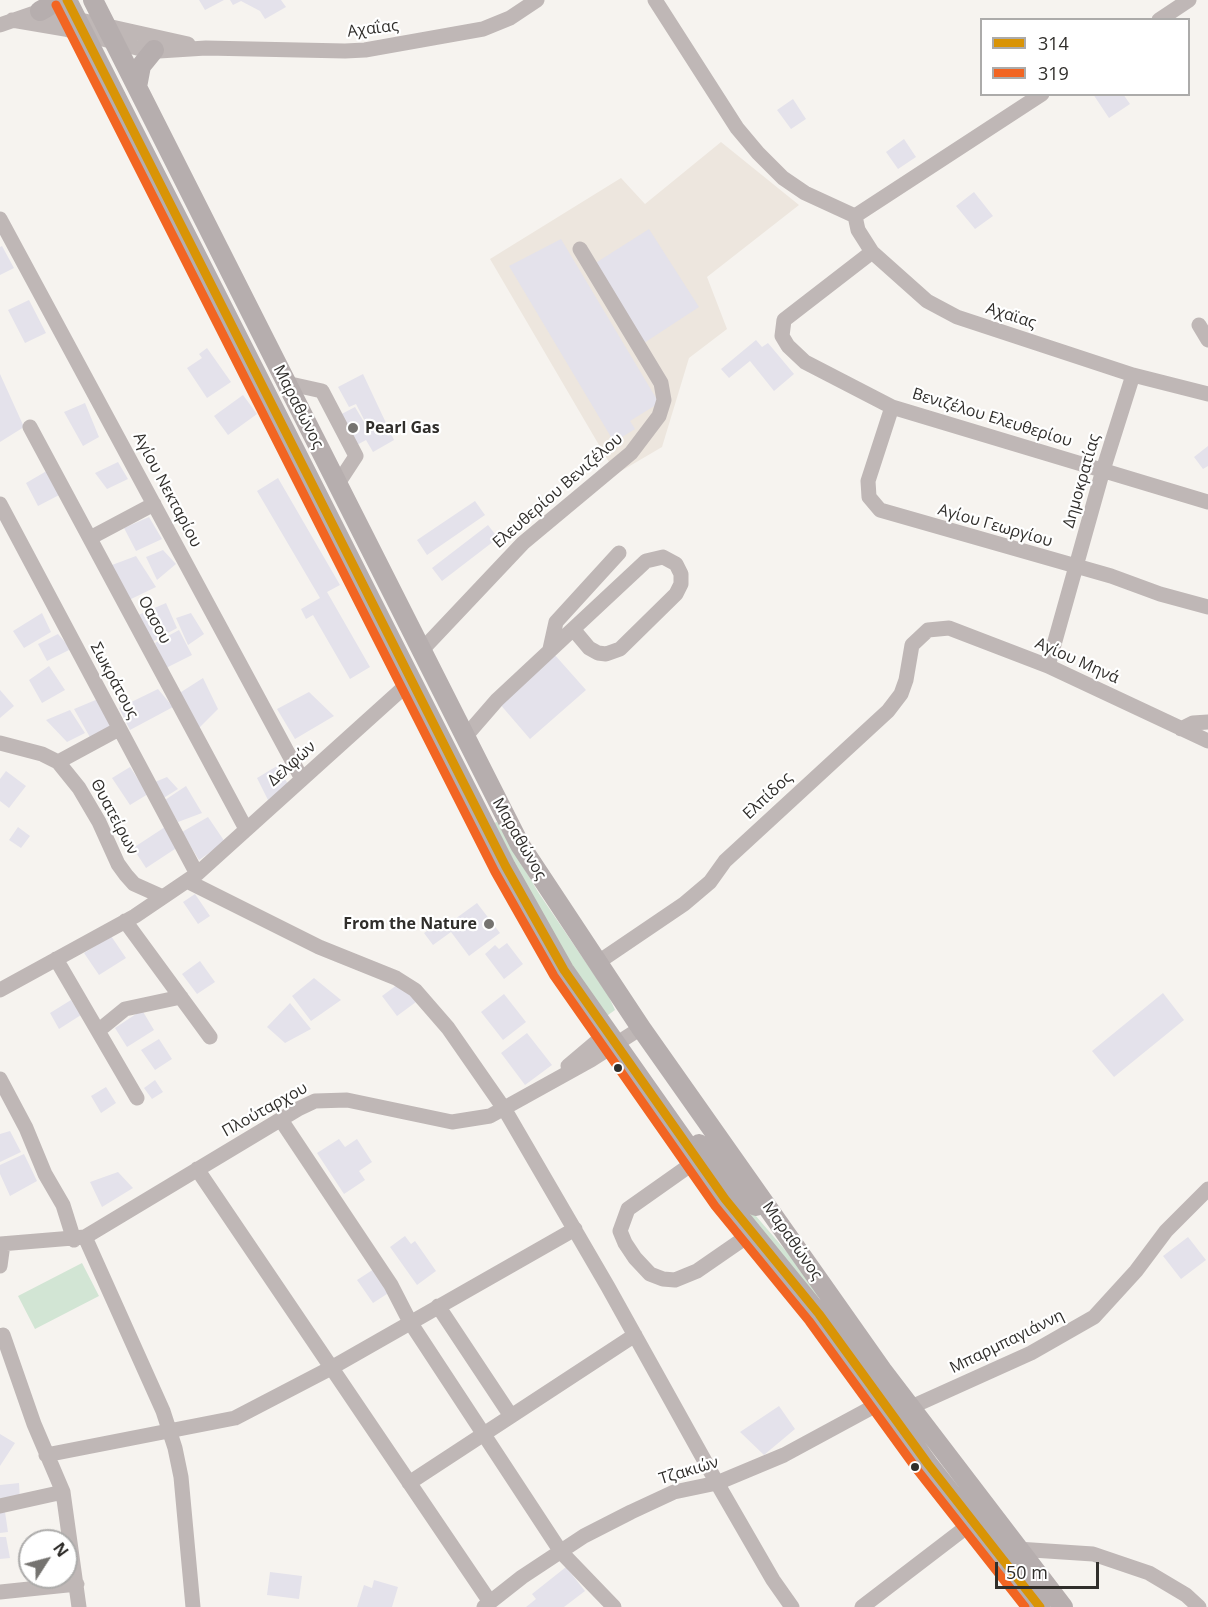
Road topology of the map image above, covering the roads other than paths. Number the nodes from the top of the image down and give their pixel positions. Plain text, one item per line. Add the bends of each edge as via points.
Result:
1 (93, 0) edge
2 (537, 0) edge
3 (656, 0) edge
4 (1189, 0) edge
5 (45, 5) edge
6 (76, 17) edge
7 (1162, 18) edge
8 (6, 23) edge
9 (111, 34) junction
10 (206, 48) junction
11 (154, 50) junction
12 (137, 87) junction
13 (1039, 96) edge
14 (849, 214) junction
15 (0, 219) edge
16 (580, 249) dead end
17 (872, 252) junction
18 (1199, 325) dead end
19 (1208, 340) edge
20 (1133, 375) junction
21 (286, 383) junction
22 (1208, 394) edge
23 (892, 407) junction
24 (30, 427) dead end
25 (1103, 470) junction
26 (337, 485) junction
27 (1208, 502) edge
28 (0, 504) edge
29 (154, 504) junction
30 (90, 538) junction
31 (619, 553) dead end
32 (1077, 568) junction
33 (1208, 607) edge
34 (573, 629) junction
35 (928, 630) joint
36 (550, 650) junction
37 (420, 652) junction
38 (1048, 666) junction
39 (411, 681) junction
40 (1208, 722) edge
41 (119, 729) junction
42 (1181, 729) junction
43 (464, 738) junction
44 (1208, 741) edge
45 (2, 747) edge
46 (58, 762) junction
47 (302, 779) junction
48 (246, 829) junction
49 (192, 878) junction
50 (163, 897) junction
51 (125, 921) junction
52 (56, 959) junction
53 (597, 963) junction
54 (0, 990) edge
55 (181, 997) junction
56 (98, 1031) junction
57 (622, 1036) junction
58 (210, 1037) dead end
59 (0, 1079) edge
60 (137, 1098) dead end
61 (505, 1110) junction
62 (281, 1120) junction
63 (696, 1161) junction
64 (197, 1169) junction
65 (1208, 1189) edge
66 (575, 1229) junction
67 (752, 1233) junction
68 (80, 1238) junction
69 (2, 1244) edge
70 (0, 1266) edge
71 (438, 1306) junction
72 (410, 1322) junction
73 (1, 1332) edge
74 (635, 1335) junction
75 (332, 1368) junction
76 (882, 1402) junction
77 (909, 1408) junction
78 (511, 1416) junction
79 (170, 1432) junction
80 (483, 1434) junction
81 (46, 1455) junction
82 (409, 1483) junction
83 (717, 1483) junction
84 (63, 1492) junction
85 (0, 1506) edge
86 (973, 1522) junction
87 (69, 1529) edge
88 (1017, 1549) junction
89 (561, 1552) junction
90 (29, 1589) edge
91 (77, 1589) edge
92 (0, 1592) edge
93 (487, 1605) edge
94 (79, 1607) edge
95 (193, 1607) edge
96 (614, 1607) edge
97 (792, 1607) edge
98 (862, 1607) edge
99 (1040, 1607) edge
100 (1063, 1607) edge
101 (1199, 1607) edge

1 - 9 main road, Μαραθώνος
2 - 10 street, Αχαΐας via 510,18 483,29 365,50
3 - 14 street via 737,128 758,153 783,178
4 - 7 street
5 - 6 street
5 - 8 street
6 - 8 street
6 - 9 street
6 - 39 main road, Μαραθώνος
9 - 10 street, Αχαΐας
9 - 11 street, Αχαΐας
9 - 12 main road, Μαραθώνος
10 - 11 street, Αχαΐας
11 - 12 main road via 141,66
12 - 21 main road, Μαραθώνος
13 - 14 street
14 - 17 street, Αχαϊας
15 - 29 street, Αγίου Νεκταρίου
16 - 37 street, Ελευθερίου Βενιζέλου via 661,384 664,400 659,416 631,453 523,543
17 - 20 street, Αχαϊας via 927,301 951,314
17 - 23 street, Βενιζέλου Ελευθερίου via 787,317 782,324 782,336 804,362
18 - 19 street
20 - 22 street, Αχαϊας
20 - 25 street, Δημοκρατίας
21 - 26 main road, Μαραθώνος
21 - 26 street via 322,391 356,456
23 - 25 street, Βενιζέλου Ελευθερίου
23 - 32 street, Αγίου Γεωργίου via 868,481 869,497 877,508 895,517
24 - 30 street, Οασου
25 - 27 street, Βενιζέλου Ελευθερίου
25 - 32 street, Δημοκρατίας
26 - 37 main road, Μαραθώνος
28 - 41 street, Σωκράτους
29 - 30 street
29 - 47 street, Αγίου Νεκταρίου
30 - 48 street, Οασου
31 - 36 street via 556,622
32 - 33 street, Αγίου Γεωργίου
32 - 38 street, Δημοκρατίας
34 - 34 street via 646,561 663,557 676,564 681,574 676,594 620,649 598,653
34 - 36 street
35 - 38 street, Αγίου Μηνά via 949,628
35 - 53 street, Ελπίδος via 912,645 901,694 888,711 725,861 710,882
36 - 43 street
37 - 43 main road, Μαραθώνος
38 - 42 street, Αγίου Μηνά
39 - 47 street, Δελφών
39 - 57 main road, Μαραθώνος via 564,970
40 - 42 street via 1192,723
41 - 46 street
41 - 49 street, Σωκράτους
42 - 44 street, Αγίου Μηνά
43 - 53 main road, Μαραθώνος via 525,853
45 - 46 street via 42,754
46 - 50 street, Θυατείρων via 79,788 126,875 134,884
47 - 48 street, Δελφών
48 - 49 street, Δελφών
49 - 50 street, Δελφών
49 - 61 street via 319,948 380,970 415,990 448,1028
50 - 51 street, Δελφών
51 - 52 street, Δελφών
51 - 55 street
52 - 54 street, Δελφών
52 - 56 street
53 - 57 main road, Μαραθώνος
55 - 56 street via 125,1010
55 - 58 street
56 - 60 street
57 - 61 street, Πλούταρχου
57 - 63 main road, Μαραθώνος
57 - 77 main road, Μαραθώνος via 781,1227
59 - 68 street
61 - 62 street, Πλούταρχου via 479,1119 452,1122 330,1099 308,1104
61 - 66 street
62 - 64 street, Πλούταρχου
62 - 72 street via 391,1285
63 - 67 main road, Μαραθώνος
63 - 67 street via 628,1209 620,1231 635,1258 650,1274 675,1280 696,1271
64 - 68 street, Πλούταρχου
64 - 75 street
65 - 77 street, Μπαρμπαγιάννη via 1172,1224 1094,1317 1031,1353
66 - 71 street
66 - 74 street
67 - 76 main road, Μαραθώνος via 812,1305
68 - 69 street, Πλούταρχου
68 - 79 street
69 - 70 street
71 - 72 street
71 - 78 street
72 - 75 street
72 - 80 street
73 - 81 street
74 - 78 street
74 - 83 street
75 - 79 street via 235,1418
75 - 82 street
76 - 83 street, Τζακιών via 784,1455
76 - 86 main road, Μαραθώνος
77 - 88 main road, Μαραθώνος
78 - 80 street
79 - 81 street
79 - 95 street via 181,1477
80 - 82 street
80 - 89 street
81 - 84 street
82 - 93 street
83 - 89 street, Τζακιών via 674,1492 584,1536
83 - 97 street
84 - 85 street
84 - 87 street
86 - 98 street
86 - 99 main road, Μαραθώνος
88 - 100 main road, Μαραθώνος
88 - 101 street via 1093,1554 1149,1573
89 - 93 street, Τζακιών
89 - 96 street
90 - 92 street
91 - 94 street

